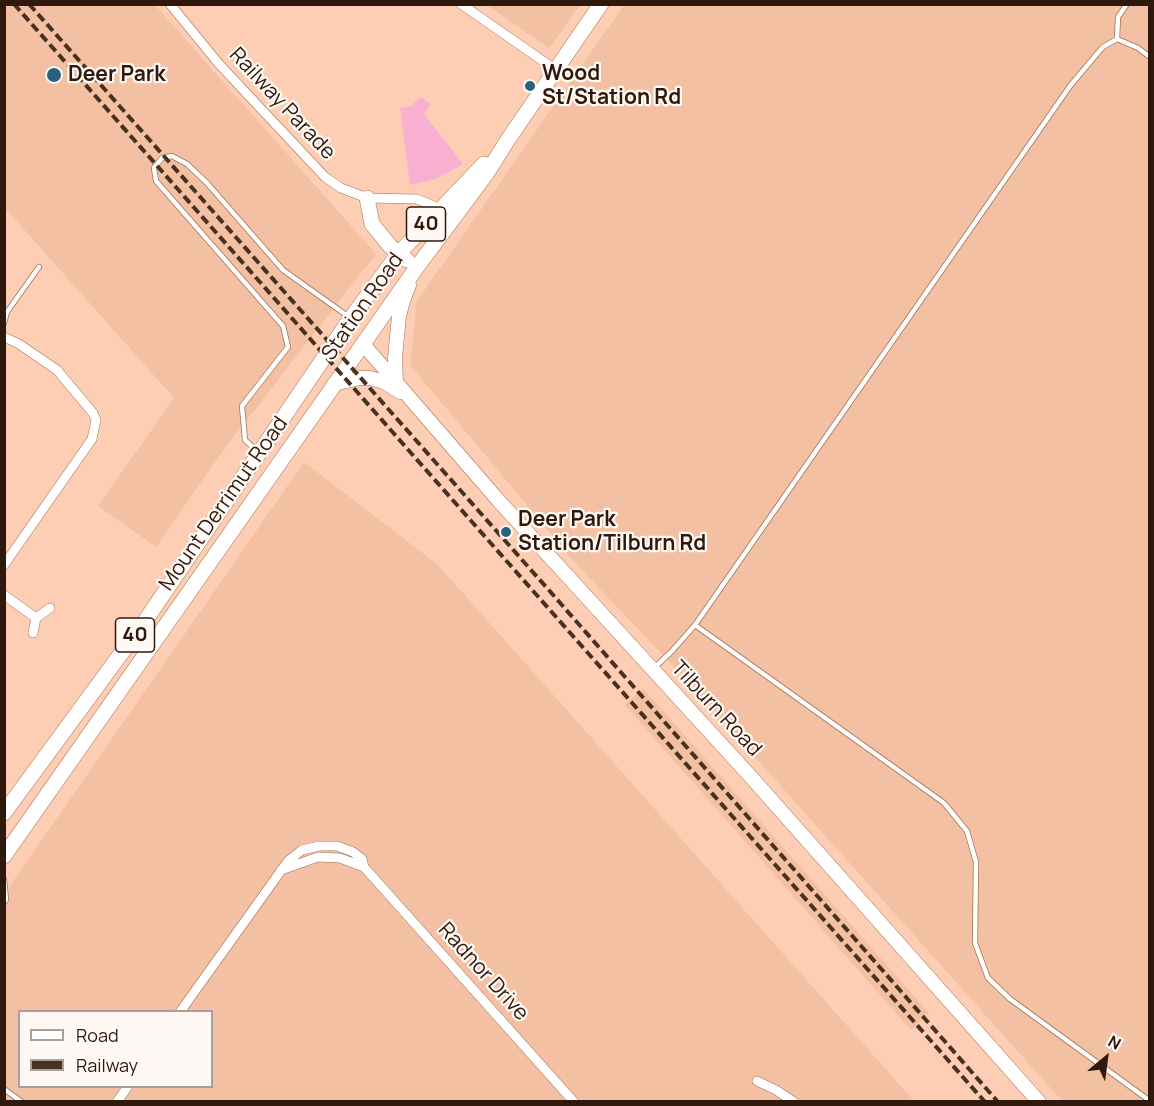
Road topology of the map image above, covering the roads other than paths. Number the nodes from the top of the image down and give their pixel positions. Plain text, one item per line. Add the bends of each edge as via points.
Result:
1 (170, 4) edge
2 (461, 4) edge
3 (601, 4) edge
4 (1127, 4) edge
5 (1118, 39) junction
6 (1149, 57) edge
7 (556, 70) junction
8 (509, 138) junction
9 (367, 198) junction
10 (440, 209) junction
11 (454, 217) junction
12 (399, 254) junction
13 (39, 267) dead end
14 (417, 267) junction
15 (351, 318) junction
16 (4, 323) edge
17 (4, 337) edge
18 (363, 344) junction
19 (329, 353) junction
20 (396, 381) junction
21 (334, 384) junction
22 (411, 400) junction
23 (295, 439) junction
24 (262, 454) junction
25 (276, 462) dead end
26 (212, 523) junction
27 (228, 535) junction
28 (4, 565) edge
29 (4, 595) edge
30 (50, 608) dead end
31 (36, 618) junction
32 (694, 624) junction
33 (33, 633) dead end
34 (652, 670) junction
35 (4, 813) edge
36 (4, 856) edge
37 (4, 879) edge
38 (4, 902) edge
39 (181, 1010) edge
40 (757, 1081) dead end
41 (127, 1088) edge
42 (4, 1089) edge
43 (22, 1101) edge
44 (117, 1101) edge
45 (574, 1101) edge
46 (794, 1101) edge
47 (1039, 1101) edge
48 (1149, 1101) edge

1 - 9 street, Railway Parade via 316,170 333,183
2 - 7 street
3 - 7 main road, Station Road / 40
4 - 5 lane via 1118,17
5 - 6 lane
5 - 32 lane via 1103,47 1070,86
7 - 8 main road, Station Road / 40
8 - 10 main road, Station Road / 40
8 - 11 main road, Station Road / 40
9 - 10 street, Railway Parade via 417,200
9 - 12 main road via 372,224
10 - 11 street, Railway Parade
10 - 12 main road, Station Road / 40
11 - 14 main road, Station Road / 40
12 - 14 main road
12 - 15 main road, Station Road / 40
13 - 16 lane
14 - 18 main road, Station Road / 40
14 - 20 street via 399,316
15 - 18 main road
15 - 19 main road, Station Road / 40
15 - 24 lane via 283,270 187,164 172,156 162,158 154,168 156,182 282,326 288,347 242,406 245,440
17 - 28 street via 57,370 96,420 92,439
18 - 19 main road via 347,340
18 - 20 street, Tilburn Road
18 - 21 main road, Station Road / 40
19 - 24 main road, Mount Derrimut Road / 40
20 - 22 street, Tilburn Road
21 - 22 street via 370,378 384,382
21 - 23 main road, Mount Derrimut Road / 40
22 - 34 street, Tilburn Road
23 - 25 lane
23 - 27 main road, Mount Derrimut Road / 40
24 - 26 main road, Mount Derrimut Road / 40
26 - 27 main road
26 - 35 main road, Mount Derrimut Road / 40
27 - 36 main road, Mount Derrimut Road / 40
29 - 31 street
30 - 31 street
31 - 33 street
32 - 34 lane
32 - 48 lane via 944,804 967,831 976,862 975,943 988,978
34 - 47 street, Tilburn Road
37 - 38 lane
39 - 45 street, Radnor Drive via 288,861 303,850 337,846 362,859 364,867
40 - 46 street
41 - 44 street
42 - 43 lane

